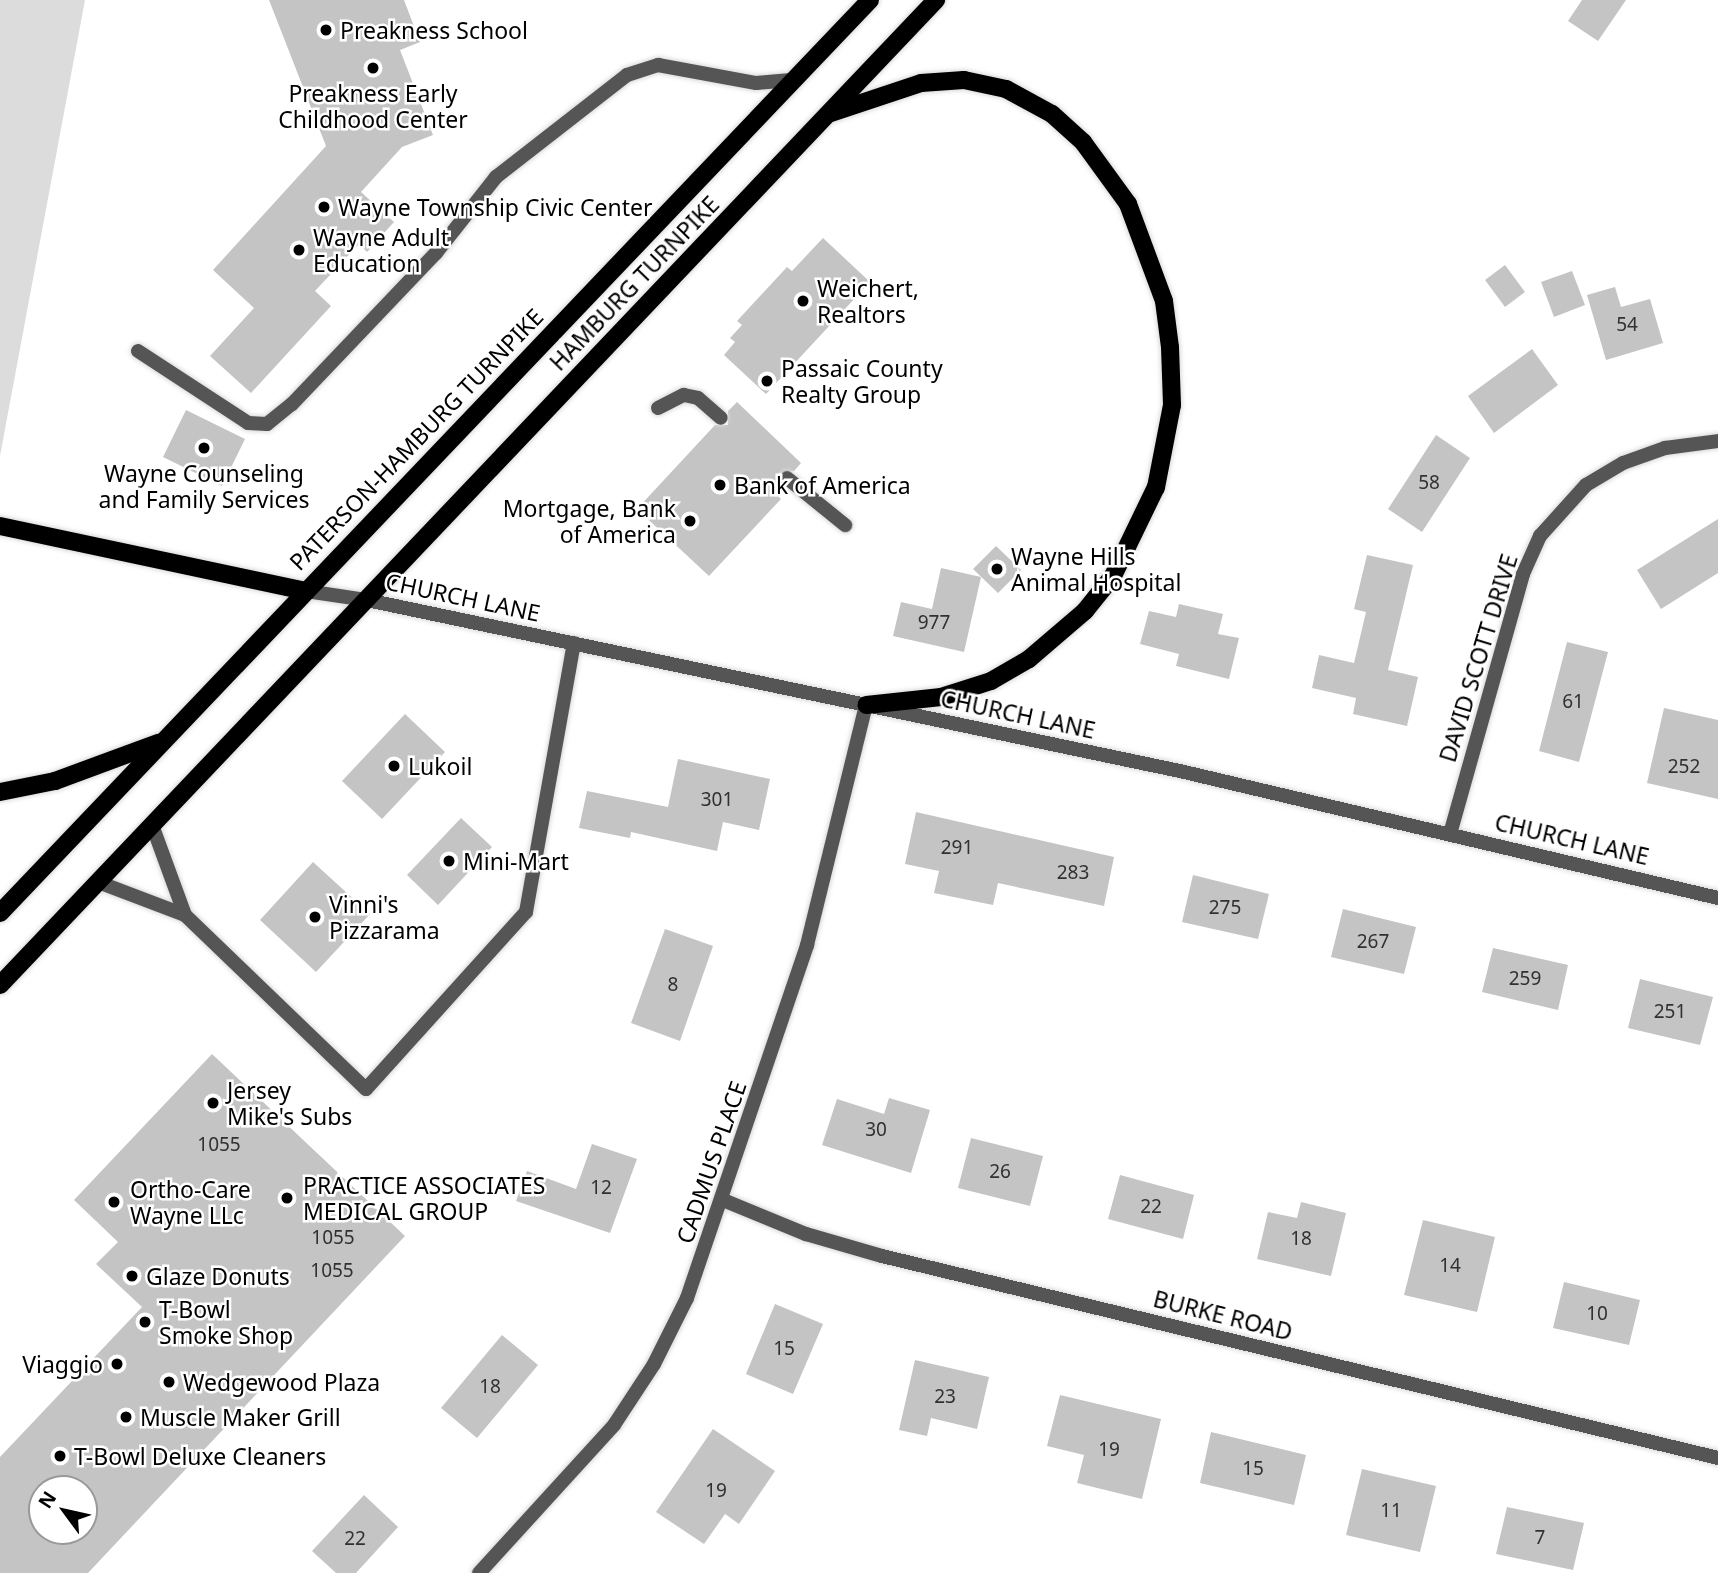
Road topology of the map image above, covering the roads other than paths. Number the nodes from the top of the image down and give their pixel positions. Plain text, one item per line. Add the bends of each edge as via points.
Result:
1 (870, 0) edge
2 (936, 0) edge
3 (791, 80) junction
4 (828, 114) junction
5 (138, 351) dead end
6 (658, 408) dead end
7 (721, 418) dead end
8 (1718, 441) edge
9 (787, 478) dead end
10 (845, 525) dead end
11 (0, 527) edge
12 (306, 591) junction
13 (367, 600) junction
14 (574, 643) junction
15 (866, 705) junction
16 (165, 740) junction
17 (0, 792) edge
18 (152, 825) junction
19 (1450, 834) junction
20 (98, 882) junction
21 (1718, 898) edge
22 (0, 914) edge
23 (185, 915) junction
24 (0, 985) edge
25 (723, 1200) junction
26 (1718, 1458) edge
27 (479, 1573) edge

1 - 3 main road, PATERSON-HAMBURG TURNPIKE
2 - 4 main road, HAMBURG TURNPIKE
3 - 5 street via 756,83 658,65 627,75 496,177 436,253 292,404 267,424 248,423
3 - 12 main road, PATERSON-HAMBURG TURNPIKE
4 - 13 main road, HAMBURG TURNPIKE
4 - 15 main road via 921,83 964,80 1006,89 1052,114 1083,142 1128,204 1164,301 1170,347 1172,405 1156,487 1113,576 1085,611 1029,659 990,681 940,696
6 - 7 street via 684,395 698,398
8 - 19 street, DAVID SCOTT DRIVE via 1665,448 1623,463 1586,485 1540,536 1523,574
9 - 10 street
11 - 12 main road
12 - 13 street, CHURCH LANE
12 - 16 main road, PATERSON-HAMBURG TURNPIKE
13 - 14 street, CHURCH LANE
13 - 18 main road
14 - 15 street, CHURCH LANE
14 - 23 street via 526,912 366,1089
15 - 19 street, CHURCH LANE
15 - 25 street, CADMUS PLACE via 807,945
16 - 17 main road via 55,781
16 - 22 main road, PATERSON-HAMBURG TURNPIKE
18 - 20 main road
18 - 23 street
19 - 21 street, CHURCH LANE
20 - 23 street
20 - 24 main road
25 - 26 street, BURKE ROAD via 806,1234 882,1256
25 - 27 street, CADMUS PLACE via 687,1298 654,1364 583,1463

